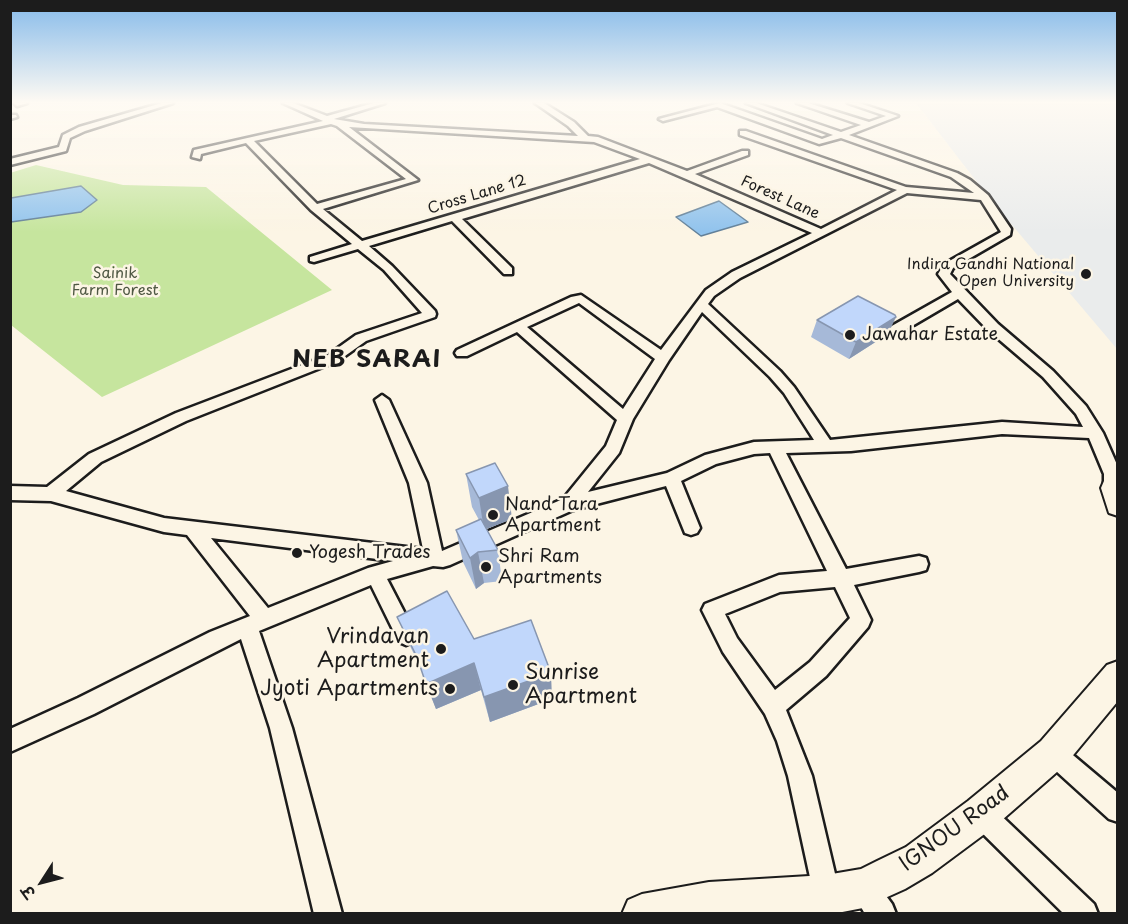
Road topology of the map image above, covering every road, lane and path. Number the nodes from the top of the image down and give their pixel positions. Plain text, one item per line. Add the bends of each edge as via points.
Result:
1 (64, 146) edge
2 (222, 146) edge
3 (254, 146) edge
4 (366, 146) edge
5 (614, 146) edge
6 (780, 146) edge
7 (871, 146) edge
8 (745, 153) dead end
9 (197, 157) dead end
10 (648, 160) junction
11 (10, 162) edge
12 (687, 174) junction
13 (905, 190) junction
14 (984, 197) junction
15 (315, 208) junction
16 (455, 218) junction
17 (821, 233) junction
18 (360, 245) junction
19 (314, 258) dead end
20 (508, 271) dead end
21 (959, 293) junction
22 (701, 304) junction
23 (519, 327) junction
24 (895, 330) edge
25 (462, 353) dead end
26 (663, 358) junction
27 (382, 400) dead end
28 (624, 418) junction
29 (1095, 433) junction
30 (825, 445) junction
31 (775, 447) junction
32 (670, 478) junction
33 (10, 493) edge
34 (51, 494) junction
35 (1116, 494) edge
36 (569, 504) junction
37 (192, 528) junction
38 (691, 528) dead end
39 (434, 558) junction
40 (919, 564) dead end
41 (375, 574) junction
42 (840, 580) junction
43 (256, 624) junction
44 (406, 635) edge
45 (1118, 676) edge
46 (773, 706) junction
47 (10, 741) edge
48 (1053, 753) junction
49 (1118, 810) edge
50 (981, 813) junction
51 (826, 895) junction
52 (873, 901) edge
53 (328, 914) edge
54 (642, 914) edge
55 (1084, 914) edge

1 - 11 street
2 - 9 street via 197,152
3 - 15 street
4 - 15 street via 413,180
5 - 10 street, Forest Lane
6 - 13 street
7 - 14 street via 962,179
8 - 12 street
10 - 12 street, Forest Lane
10 - 16 street, Cross Lane 12
12 - 17 street, Forest Lane
13 - 14 street
13 - 17 street, Forest Lane
14 - 21 street via 1007,231 945,269 944,274
15 - 18 street
16 - 18 street, Cross Lane 12
16 - 20 street
17 - 22 street via 718,285
18 - 19 street, Cross Lane 12
18 - 34 street via 401,281 429,315 362,338 333,358 181,417 95,458
21 - 24 street
21 - 29 street via 1068,394
22 - 26 street
22 - 30 street via 775,374
23 - 25 street
23 - 26 street via 581,299
23 - 28 street
26 - 28 street
27 - 39 street via 418,483
28 - 36 street via 613,448
29 - 30 street via 1002,429
29 - 35 street
30 - 31 street
31 - 32 street via 732,453
31 - 42 street
32 - 36 street
32 - 38 street
33 - 34 street
34 - 37 street via 164,525
36 - 39 street via 454,557
37 - 39 street
37 - 43 street
39 - 41 street
40 - 42 street
41 - 43 street
41 - 44 street
42 - 46 street via 861,620 818,669
42 - 46 street via 779,584 712,610 730,645
43 - 47 street via 217,639
43 - 53 street
45 - 48 street, IGNOU Road
46 - 51 street via 800,776
48 - 49 street
48 - 50 street, IGNOU Road
50 - 52 street, IGNOU Road
50 - 55 street
51 - 52 street, IGNOU Road
51 - 54 street, IGNOU Road via 709,902

